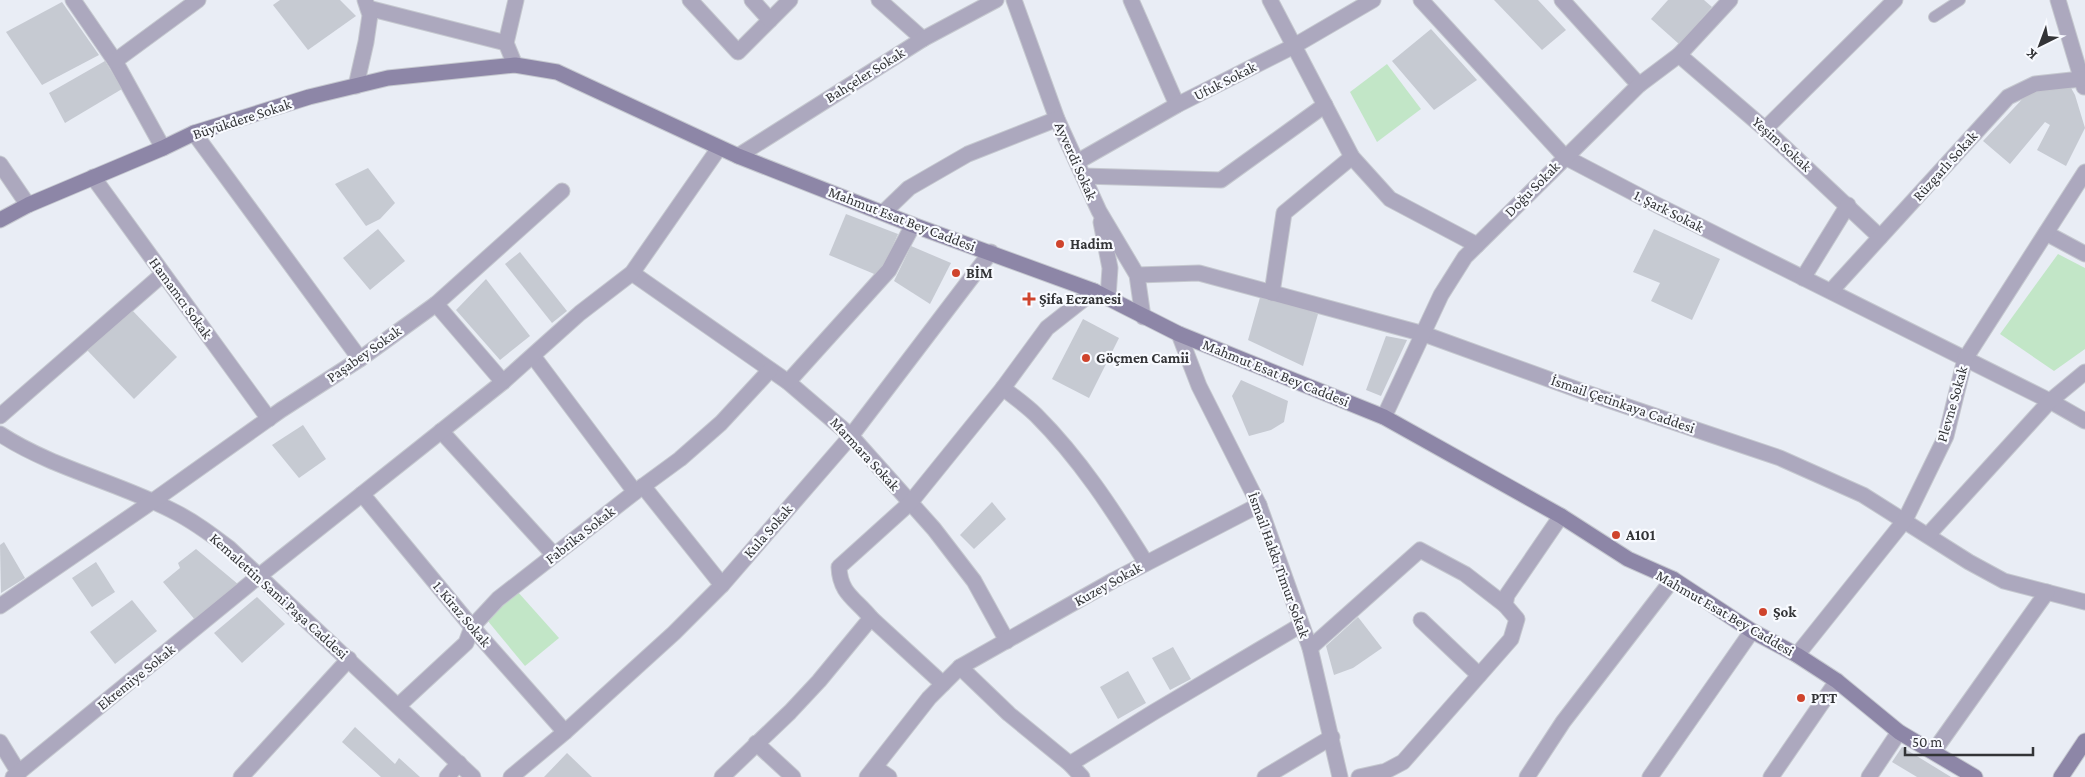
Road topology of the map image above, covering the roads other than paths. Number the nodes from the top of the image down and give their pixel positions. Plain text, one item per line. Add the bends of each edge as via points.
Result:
1 (73, 0) edge
2 (198, 0) edge
3 (516, 0) edge
4 (690, 0) edge
5 (752, 0) edge
6 (790, 0) edge
7 (879, 0) edge
8 (996, 0) edge
9 (1014, 0) edge
10 (1132, 0) edge
11 (1270, 0) edge
12 (1373, 0) edge
13 (1421, 0) edge
14 (1562, 0) edge
15 (1730, 0) edge
16 (1895, 0) edge
17 (1960, 0) edge
18 (2058, 0) edge
19 (366, 4) edge
20 (1934, 17) dead end
21 (770, 20) junction
22 (923, 39) junction
23 (506, 43) junction
24 (1294, 46) junction
25 (1679, 55) junction
26 (115, 61) junction
27 (515, 64) junction
28 (498, 66) joint
29 (2083, 83) edge
30 (1639, 85) junction
31 (356, 86) junction
32 (1177, 105) junction
33 (1325, 106) junction
34 (1057, 119) junction
35 (1766, 129) junction
36 (194, 132) junction
37 (163, 148) junction
38 (719, 148) junction
39 (738, 156) junction
40 (1352, 157) junction
41 (1565, 157) junction
42 (1077, 162) junction
43 (0, 164) edge
44 (2085, 172) edge
45 (1083, 176) junction
46 (93, 177) junction
47 (562, 191) dead end
48 (28, 205) junction
49 (1848, 205) junction
50 (1099, 211) junction
51 (884, 212) junction
52 (0, 220) edge
53 (913, 225) junction
54 (2046, 233) junction
55 (1880, 237) junction
56 (1477, 245) junction
57 (990, 252) junction
58 (2085, 254) edge
59 (632, 273) junction
60 (163, 274) junction
61 (1137, 275) junction
62 (1804, 278) junction
63 (1094, 290) junction
64 (1831, 291) junction
65 (1272, 293) junction
66 (1108, 298) junction
67 (436, 304) junction
68 (1144, 317) junction
69 (1179, 334) junction
70 (1424, 334) junction
71 (533, 356) junction
72 (360, 359) junction
73 (1965, 359) junction
74 (770, 370) junction
75 (2085, 372) edge
76 (503, 382) junction
77 (788, 382) junction
78 (1003, 388) junction
79 (2050, 401) junction
80 (0, 416) edge
81 (1384, 417) junction
82 (269, 419) junction
83 (2085, 421) edge
84 (442, 431) junction
85 (0, 434) edge
86 (852, 436) junction
87 (639, 489) junction
88 (362, 494) junction
89 (153, 501) junction
90 (910, 503) junction
91 (1259, 505) junction
92 (1561, 516) junction
93 (1905, 520) junction
94 (1928, 535) junction
95 (554, 556) junction
96 (1146, 563) junction
97 (258, 576) junction
98 (1673, 578) junction
99 (722, 584) junction
100 (2047, 592) junction
101 (2085, 602) edge
102 (1505, 605) junction
103 (0, 606) edge
104 (871, 618) junction
105 (1422, 620) dead end
106 (1301, 625) junction
107 (472, 626) junction
108 (1752, 632) junction
109 (1007, 641) junction
110 (1310, 648) junction
111 (1797, 655) junction
112 (349, 659) junction
113 (960, 667) junction
114 (1479, 674) junction
115 (1837, 681) junction
116 (943, 684) junction
117 (398, 706) junction
118 (565, 732) junction
119 (1899, 732) junction
120 (1332, 737) junction
121 (2085, 740) edge
122 (0, 742) edge
123 (756, 744) junction
124 (1934, 751) junction
125 (460, 763) junction
126 (1070, 764) junction
127 (872, 772) edge
128 (16, 775) edge
129 (1973, 776) edge
130 (241, 777) edge
131 (447, 777) edge
132 (473, 777) edge
133 (511, 777) edge
134 (722, 777) edge
135 (793, 777) edge
136 (889, 777) edge
137 (1082, 777) edge
138 (1265, 777) edge
139 (1340, 777) edge
140 (1359, 777) edge
141 (1527, 777) edge
142 (1650, 777) edge
143 (1771, 777) edge
144 (1869, 777) edge
145 (2061, 777) edge

1 - 26 street
2 - 26 street
3 - 23 street
4 - 21 street via 738,52
5 - 21 street
6 - 21 street
7 - 22 street
8 - 22 street, Bahçeler Sokak
9 - 34 street, Ayverdi Sokak
10 - 32 street
11 - 24 street
12 - 24 street, Ufuk Sokak
13 - 41 street, 1. Şark Sokak
14 - 30 street
15 - 25 street, Doğu Sokak
16 - 35 street
17 - 20 lane
18 - 29 street
19 - 23 street
19 - 31 street via 370,15
22 - 39 street, Bahçeler Sokak
23 - 27 street
24 - 32 street, Ufuk Sokak
24 - 33 street
25 - 30 street, Doğu Sokak
25 - 35 street, Yeşim Sokak
26 - 37 street
27 - 28 street, Mahmut Esat Bey Caddesi
27 - 38 street, Mahmut Esat Bey Caddesi via 557,72
28 - 31 street, Büyükdere Sokak via 388,78
29 - 55 street, Rüzgarlı Sokak via 2035,84 2008,97
30 - 41 street, Doğu Sokak
31 - 36 street, Büyükdere Sokak
32 - 42 street, Ufuk Sokak
33 - 40 street
33 - 45 street via 1221,180
34 - 42 street, Ayverdi Sokak
34 - 51 street via 968,154 909,188
35 - 49 street, Yeşim Sokak
36 - 37 street, Büyükdere Sokak
36 - 72 street
37 - 46 street, Büyükdere Sokak
38 - 39 street, Mahmut Esat Bey Caddesi
38 - 59 street, Ekremiye Sokak
39 - 51 street, Mahmut Esat Bey Caddesi
40 - 56 street via 1390,199
40 - 65 street via 1284,213
41 - 56 street, Doğu Sokak
41 - 62 street, 1. Şark Sokak
42 - 45 street, Ayverdi Sokak
43 - 48 street
44 - 54 street, Plevne Sokak
45 - 50 street, Ayverdi Sokak
46 - 48 street, Büyükdere Sokak
46 - 60 street, Hamamcı Sokak
47 - 67 street, Paşabey Sokak
48 - 52 street, Büyükdere Sokak
49 - 55 street, Yeşim Sokak
49 - 62 street
50 - 61 street, Ayverdi Sokak
50 - 66 street via 1110,268
51 - 53 street, Mahmut Esat Bey Caddesi
53 - 57 street, Mahmut Esat Bey Caddesi
53 - 77 street via 889,270
54 - 58 street
54 - 73 street, Plevne Sokak
55 - 64 street, Rüzgarlı Sokak
56 - 70 street, Doğu Sokak via 1465,257 1441,295
57 - 63 street, Mahmut Esat Bey Caddesi
57 - 86 street, Kula Sokak
59 - 71 street, Ekremiye Sokak via 580,313
59 - 74 street, Marmara Sokak
60 - 80 street
60 - 82 street, Hamamcı Sokak
61 - 65 street, İsmail Çetinkaya Caddesi via 1198,273
61 - 68 street, Ayverdi Sokak
62 - 64 street, 1. Şark Sokak
63 - 66 street, Mahmut Esat Bey Caddesi
63 - 78 street via 1047,328
64 - 73 street, 1. Şark Sokak
65 - 70 street, İsmail Çetinkaya Caddesi
66 - 68 street, Mahmut Esat Bey Caddesi
67 - 72 street, Paşabey Sokak
67 - 76 street
68 - 69 street, Mahmut Esat Bey Caddesi
69 - 81 street, Mahmut Esat Bey Caddesi
69 - 91 street, İsmail Hakkı Timur Sokak via 1199,386
70 - 81 street, Doğu Sokak
70 - 93 street, İsmail Çetinkaya Caddesi via 1780,458 1863,495
71 - 76 street, Ekremiye Sokak
71 - 87 street
72 - 82 street, Paşabey Sokak
73 - 79 street, 1. Şark Sokak
73 - 93 street, Plevne Sokak via 1946,436
74 - 77 street, Marmara Sokak
74 - 87 street, Fabrika Sokak via 721,423
75 - 79 street
76 - 84 street, Ekremiye Sokak
77 - 86 street, Marmara Sokak
78 - 90 street
78 - 96 street via 1035,414 1069,451 1098,487
79 - 83 street, 1. Şark Sokak
79 - 94 street
81 - 92 street, Mahmut Esat Bey Caddesi
82 - 89 street, Paşabey Sokak
84 - 88 street, Ekremiye Sokak
84 - 95 street
85 - 89 street, Kemalettin Sami Paşa Caddesi via 25,450
86 - 90 street, Marmara Sokak
86 - 99 street, Kula Sokak
87 - 95 street, Fabrika Sokak
87 - 99 street
88 - 97 street, Ekremiye Sokak
88 - 107 street, 1. Kiraz Sokak
89 - 97 street, Kemalettin Sami Paşa Caddesi via 197,524
89 - 103 street, Paşabey Sokak
90 - 104 street via 839,567 844,590
90 - 109 street, Marmara Sokak via 974,581
91 - 96 street, Kuzey Sokak
91 - 106 street, İsmail Hakkı Timur Sokak
92 - 98 street, Mahmut Esat Bey Caddesi via 1628,559
92 - 102 street via 1506,595
93 - 94 street, İsmail Çetinkaya Caddesi
93 - 111 street, Plevne Sokak
94 - 100 street, İsmail Çetinkaya Caddesi via 2004,581
95 - 107 street, Fabrika Sokak via 498,598
96 - 109 street, Kuzey Sokak
97 - 112 street, Kemalettin Sami Paşa Caddesi
97 - 128 street, Ekremiye Sokak
98 - 108 street, Mahmut Esat Bey Caddesi
98 - 141 street via 1563,722
99 - 118 street, Kula Sokak via 674,633
100 - 101 street, İsmail Çetinkaya Caddesi
100 - 124 street
102 - 110 street via 1465,574 1420,550
102 - 114 street via 1517,619 1511,639
104 - 116 street
104 - 123 street via 819,681
105 - 114 street
106 - 110 street, İsmail Hakkı Timur Sokak
106 - 126 street
107 - 117 street, Fabrika Sokak via 466,643
107 - 118 street, 1. Kiraz Sokak
108 - 111 street, Mahmut Esat Bey Caddesi
108 - 142 street
109 - 113 street, Kuzey Sokak
110 - 120 street, İsmail Hakkı Timur Sokak
111 - 115 street, Mahmut Esat Bey Caddesi
112 - 117 street, Kemalettin Sami Paşa Caddesi
112 - 130 street
113 - 116 street, Kuzey Sokak
113 - 126 street via 1008,714
114 - 140 street via 1404,762 1386,771
115 - 119 street, Mahmut Esat Bey Caddesi
115 - 143 street
116 - 127 street, Kuzey Sokak
117 - 125 street, Kemalettin Sami Paşa Caddesi
118 - 133 street, Kula Sokak
119 - 124 street, Mahmut Esat Bey Caddesi
119 - 144 street
120 - 138 street
120 - 139 street, İsmail Hakkı Timur Sokak
121 - 145 street
122 - 128 street
123 - 134 street
123 - 135 street
124 - 129 street, Mahmut Esat Bey Caddesi
125 - 131 street
125 - 132 street, Kemalettin Sami Paşa Caddesi
126 - 137 street
127 - 136 street

